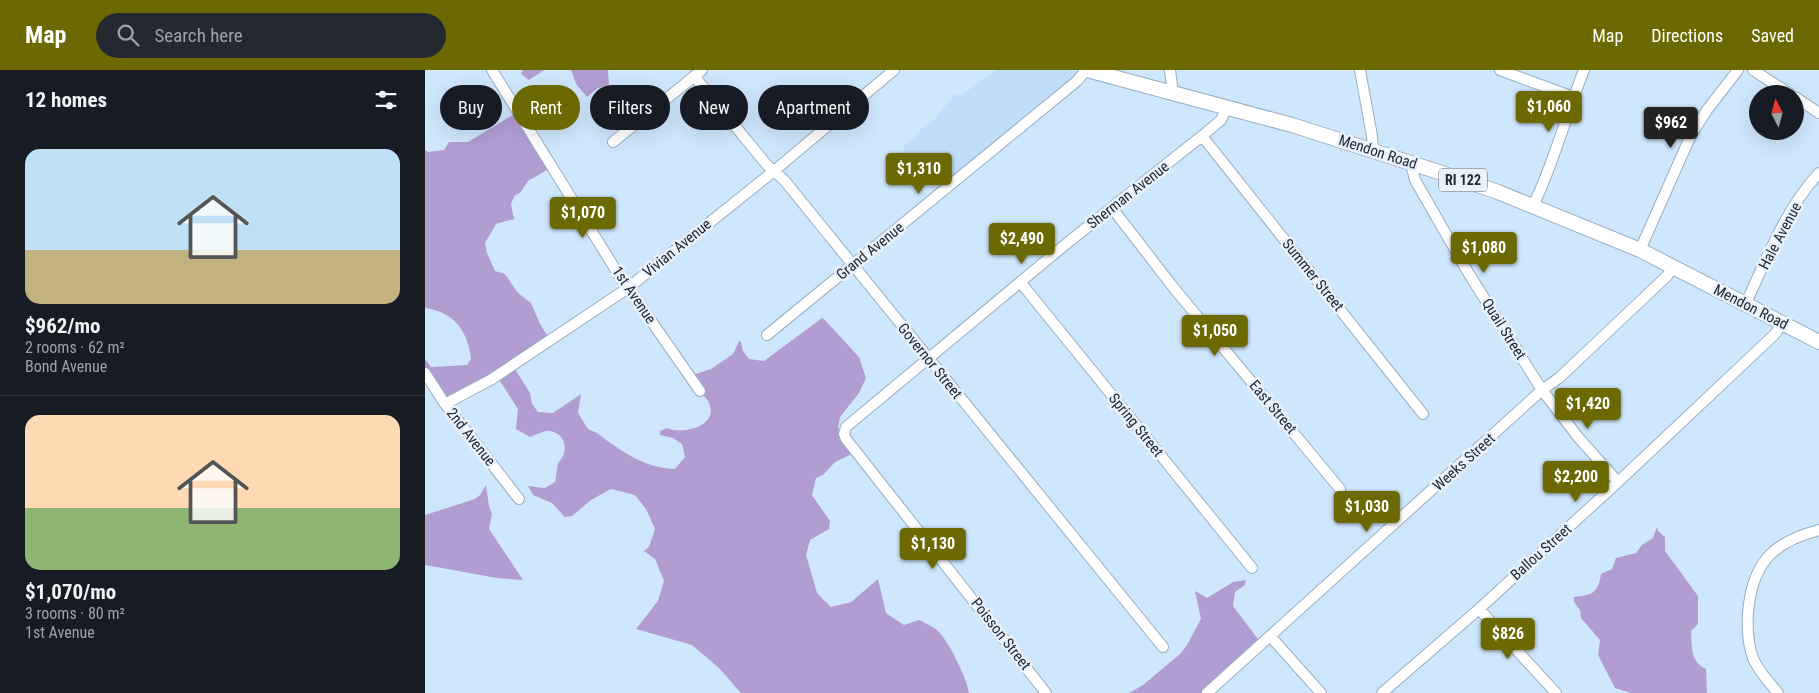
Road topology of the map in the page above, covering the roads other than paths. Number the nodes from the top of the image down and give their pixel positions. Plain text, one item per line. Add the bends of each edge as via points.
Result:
1 (492, 70) edge
2 (894, 70) edge
3 (1087, 70) edge
4 (1170, 70) edge
5 (1360, 70) edge
6 (1500, 70) edge
7 (1584, 70) edge
8 (1738, 70) edge
9 (1753, 70) edge
10 (698, 73) edge
11 (1776, 85) edge
12 (1173, 92) junction
13 (1573, 98) junction
14 (1804, 103) edge
15 (1227, 107) junction
16 (1819, 113) edge
17 (1202, 136) junction
18 (613, 142) dead end
19 (1373, 150) junction
20 (1411, 163) junction
21 (773, 171) junction
22 (1819, 173) edge
23 (1533, 206) junction
24 (1112, 208) junction
25 (1640, 250) junction
26 (852, 265) junction
27 (1673, 267) junction
28 (1021, 283) junction
29 (628, 288) junction
30 (1746, 303) junction
31 (1783, 323) junction
32 (767, 335) dead end
33 (1819, 342) edge
34 (928, 358) junction
35 (425, 373) edge
36 (1542, 390) junction
37 (700, 391) dead end
38 (445, 404) junction
39 (1423, 414) dead end
40 (844, 434) joint
41 (1618, 482) junction
42 (1341, 489) dead end
43 (519, 499) dead end
44 (1819, 530) edge
45 (1252, 568) dead end
46 (1479, 609) junction
47 (1271, 636) junction
48 (1163, 647) dead end
49 (1046, 693) edge
50 (1207, 693) edge
51 (1321, 693) edge
52 (1382, 693) edge
53 (1556, 693) edge
54 (1778, 693) edge

1 - 29 street, 1st Avenue
2 - 21 street, Vivian Avenue
3 - 12 main road, Mendon Road / RI 122
3 - 26 street, Grand Avenue
4 - 12 street
5 - 19 street
6 - 13 street
7 - 13 street
8 - 25 street via 1691,135
9 - 11 street
10 - 18 street
10 - 21 street, Governor Street
12 - 15 main road, Mendon Road / RI 122
13 - 23 street
14 - 16 street
15 - 17 street, Sherman Avenue via 1221,120
15 - 19 main road, Mendon Road / RI 122
17 - 24 street, Sherman Avenue
17 - 39 street, Summer Street
19 - 20 main road, Mendon Road / RI 122
20 - 23 main road, Mendon Road / RI 122
20 - 36 street, Quail Street via 1415,180 1469,274
21 - 26 street, Governor Street via 784,180
21 - 29 street, Vivian Avenue
22 - 30 street, Hale Avenue via 1795,205
23 - 25 main road, Mendon Road / RI 122
24 - 28 street, Sherman Avenue
24 - 42 street, East Street via 1173,287
25 - 27 main road, Mendon Road / RI 122
26 - 32 street, Grand Avenue
26 - 34 street, Governor Street
27 - 30 main road, Mendon Road / RI 122
27 - 36 street, Weeks Street via 1559,378
28 - 34 street, Sherman Avenue
28 - 45 street, Spring Street
29 - 37 street, 1st Avenue
29 - 38 street, Vivian Avenue via 492,379
30 - 31 main road, Mendon Road / RI 122
31 - 33 main road, Mendon Road / RI 122
31 - 41 street, Ballou Street
34 - 40 street, Sherman Avenue via 845,427
34 - 48 street, Governor Street
35 - 38 street, 2nd Avenue
36 - 41 street, Quail Street
36 - 47 street, Weeks Street
38 - 43 street, 2nd Avenue
40 - 49 street, Poisson Street
41 - 46 street, Ballou Street
44 - 54 street via 1785,542 1772,552 1755,577 1749,594 1749,645 1759,670
46 - 52 street, Ballou Street
46 - 53 street
47 - 50 street, Weeks Street
47 - 51 street

